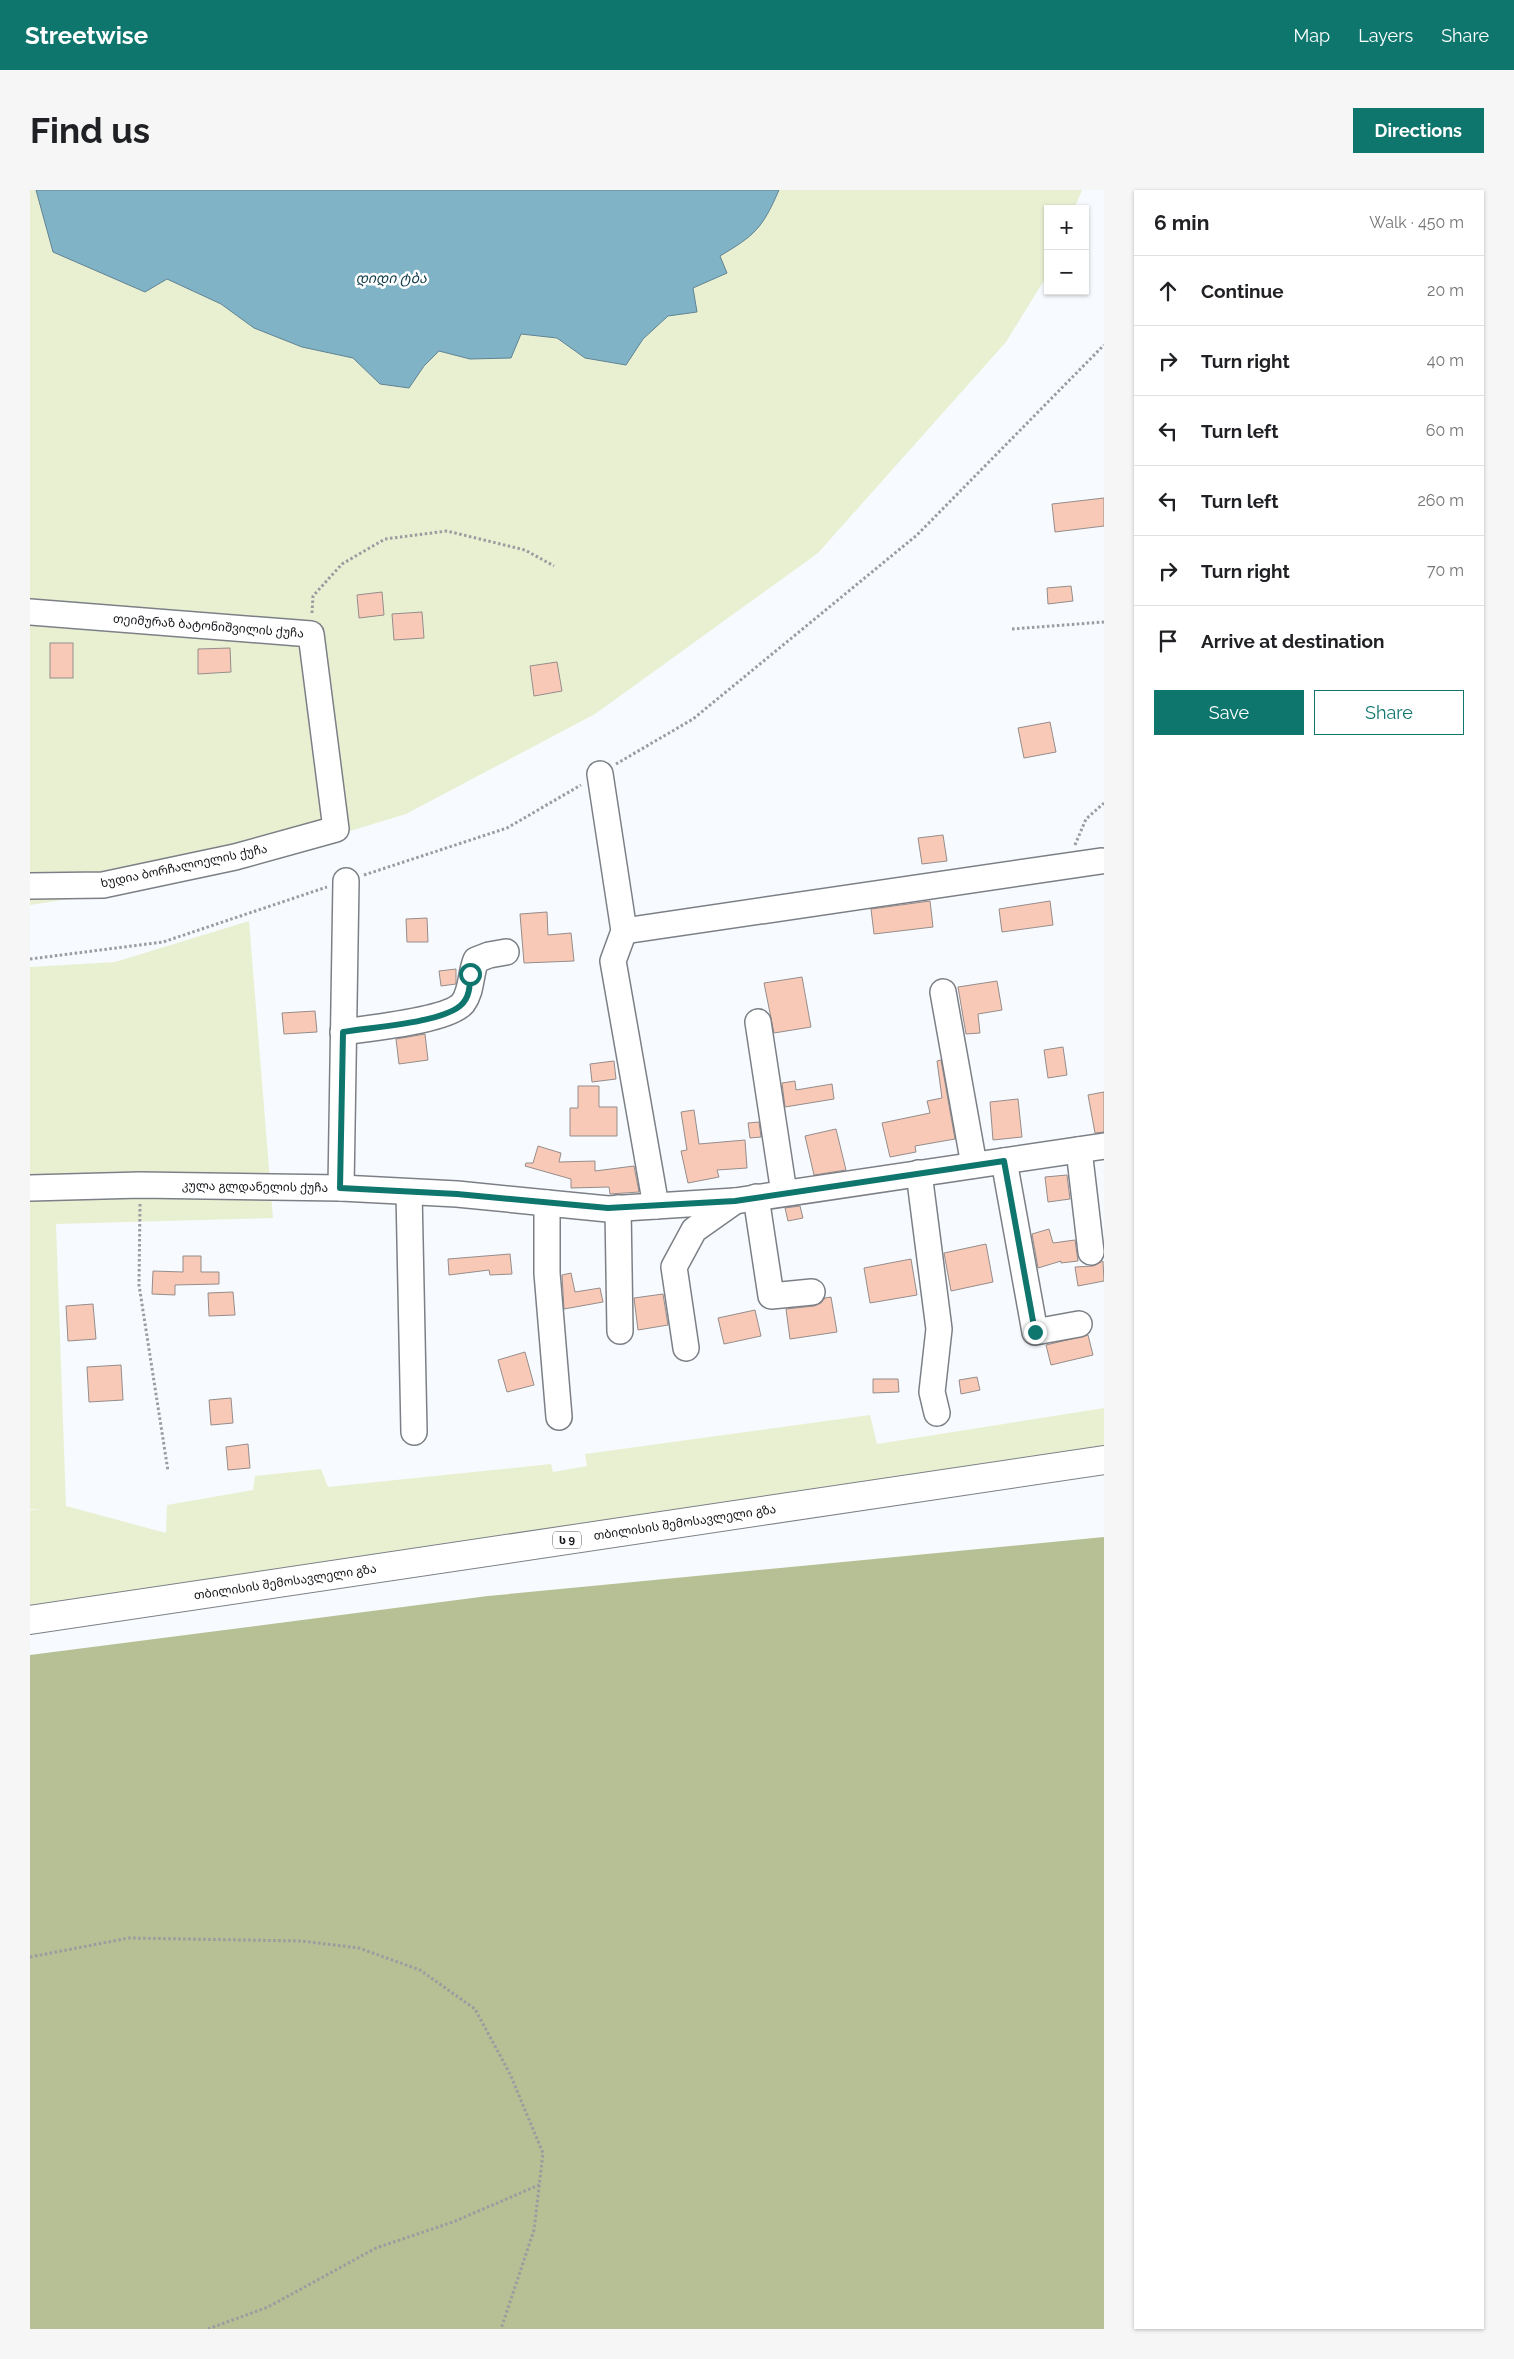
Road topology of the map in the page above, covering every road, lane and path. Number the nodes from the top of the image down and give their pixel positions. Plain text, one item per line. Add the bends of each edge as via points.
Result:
1 (1104, 345) edge
2 (554, 566) dead end
3 (30, 612) edge
4 (1104, 622) edge
5 (1012, 629) dead end
6 (311, 634) junction
7 (600, 774) junction
8 (1104, 803) edge
9 (336, 829) joint
10 (1101, 861) dead end
11 (1067, 866) junction
12 (346, 881) junction
13 (30, 886) edge
14 (624, 931) junction
15 (506, 952) dead end
16 (30, 959) edge
17 (943, 992) dead end
18 (758, 1022) dead end
19 (343, 1032) junction
20 (1104, 1146) edge
21 (1078, 1150) junction
22 (1004, 1161) junction
23 (974, 1166) junction
24 (919, 1174) junction
25 (140, 1186) junction
26 (30, 1188) edge
27 (340, 1188) junction
28 (409, 1192) junction
29 (784, 1193) junction
30 (746, 1199) junction
31 (547, 1203) junction
32 (656, 1206) junction
33 (618, 1208) junction
34 (1091, 1252) dead end
35 (812, 1292) dead end
36 (1078, 1324) dead end
37 (620, 1331) dead end
38 (686, 1348) dead end
39 (937, 1413) dead end
40 (559, 1417) dead end
41 (414, 1432) dead end
42 (1104, 1460) edge
43 (168, 1471) dead end
44 (30, 1620) edge
45 (30, 1958) edge
46 (539, 2185) junction
47 (208, 2329) edge
48 (501, 2329) edge

1 - 7 path via 917,534 693,719
2 - 6 path via 525,550 447,531 385,539 342,564 313,596
3 - 6 street, თეიმურაზ ბატონიშვილის ქუჩა
4 - 5 path
6 - 9 street, თეიმურაზ ბატონიშვილის ქუჩა
7 - 12 path via 507,828
7 - 14 street
8 - 11 path via 1086,819
9 - 13 street, ხუდია ბორჩალოელის ქუჩა via 235,857 103,885
10 - 11 street
11 - 14 street
12 - 16 path via 163,942
12 - 19 street
14 - 32 street via 613,961
15 - 19 street via 476,960 470,974 470,992 462,1005 446,1013
17 - 23 street
18 - 29 street
19 - 27 street
20 - 21 street, კულა გლდანელის ქუჩა
21 - 22 street, კულა გლდანელის ქუჩა
21 - 34 street
22 - 23 street, კულა გლდანელის ქუჩა
22 - 36 street via 1035,1332
23 - 24 street, კულა გლდანელის ქუჩა
24 - 29 street, კულა გლდანელის ქუჩა
24 - 39 street via 939,1329 932,1392
25 - 26 street, კულა გლდანელის ქუჩა
25 - 27 street, კულა გლდანელის ქუჩა
25 - 43 path via 139,1285
27 - 28 street, კულა გლდანელის ქუჩა
28 - 31 street, კულა გლდანელის ქუჩა
28 - 41 street
29 - 30 street, კულა გლდანელის ქუჩა
30 - 32 street, კულა გლდანელის ქუჩა
30 - 35 street via 771,1296
30 - 38 street via 694,1230 674,1267
31 - 33 street, კულა გლდანელის ქუჩა
31 - 40 street via 547,1273
32 - 33 street, კულა გლდანელის ქუჩა
33 - 37 street
42 - 44 highway, თბილისის შემოსავლელი გზა / ს 9
45 - 46 path via 129,1938 301,1941 359,1948 420,1970 475,2009 510,2074 543,2153
46 - 47 path via 453,2222 376,2248 268,2307
46 - 48 path via 534,2230

